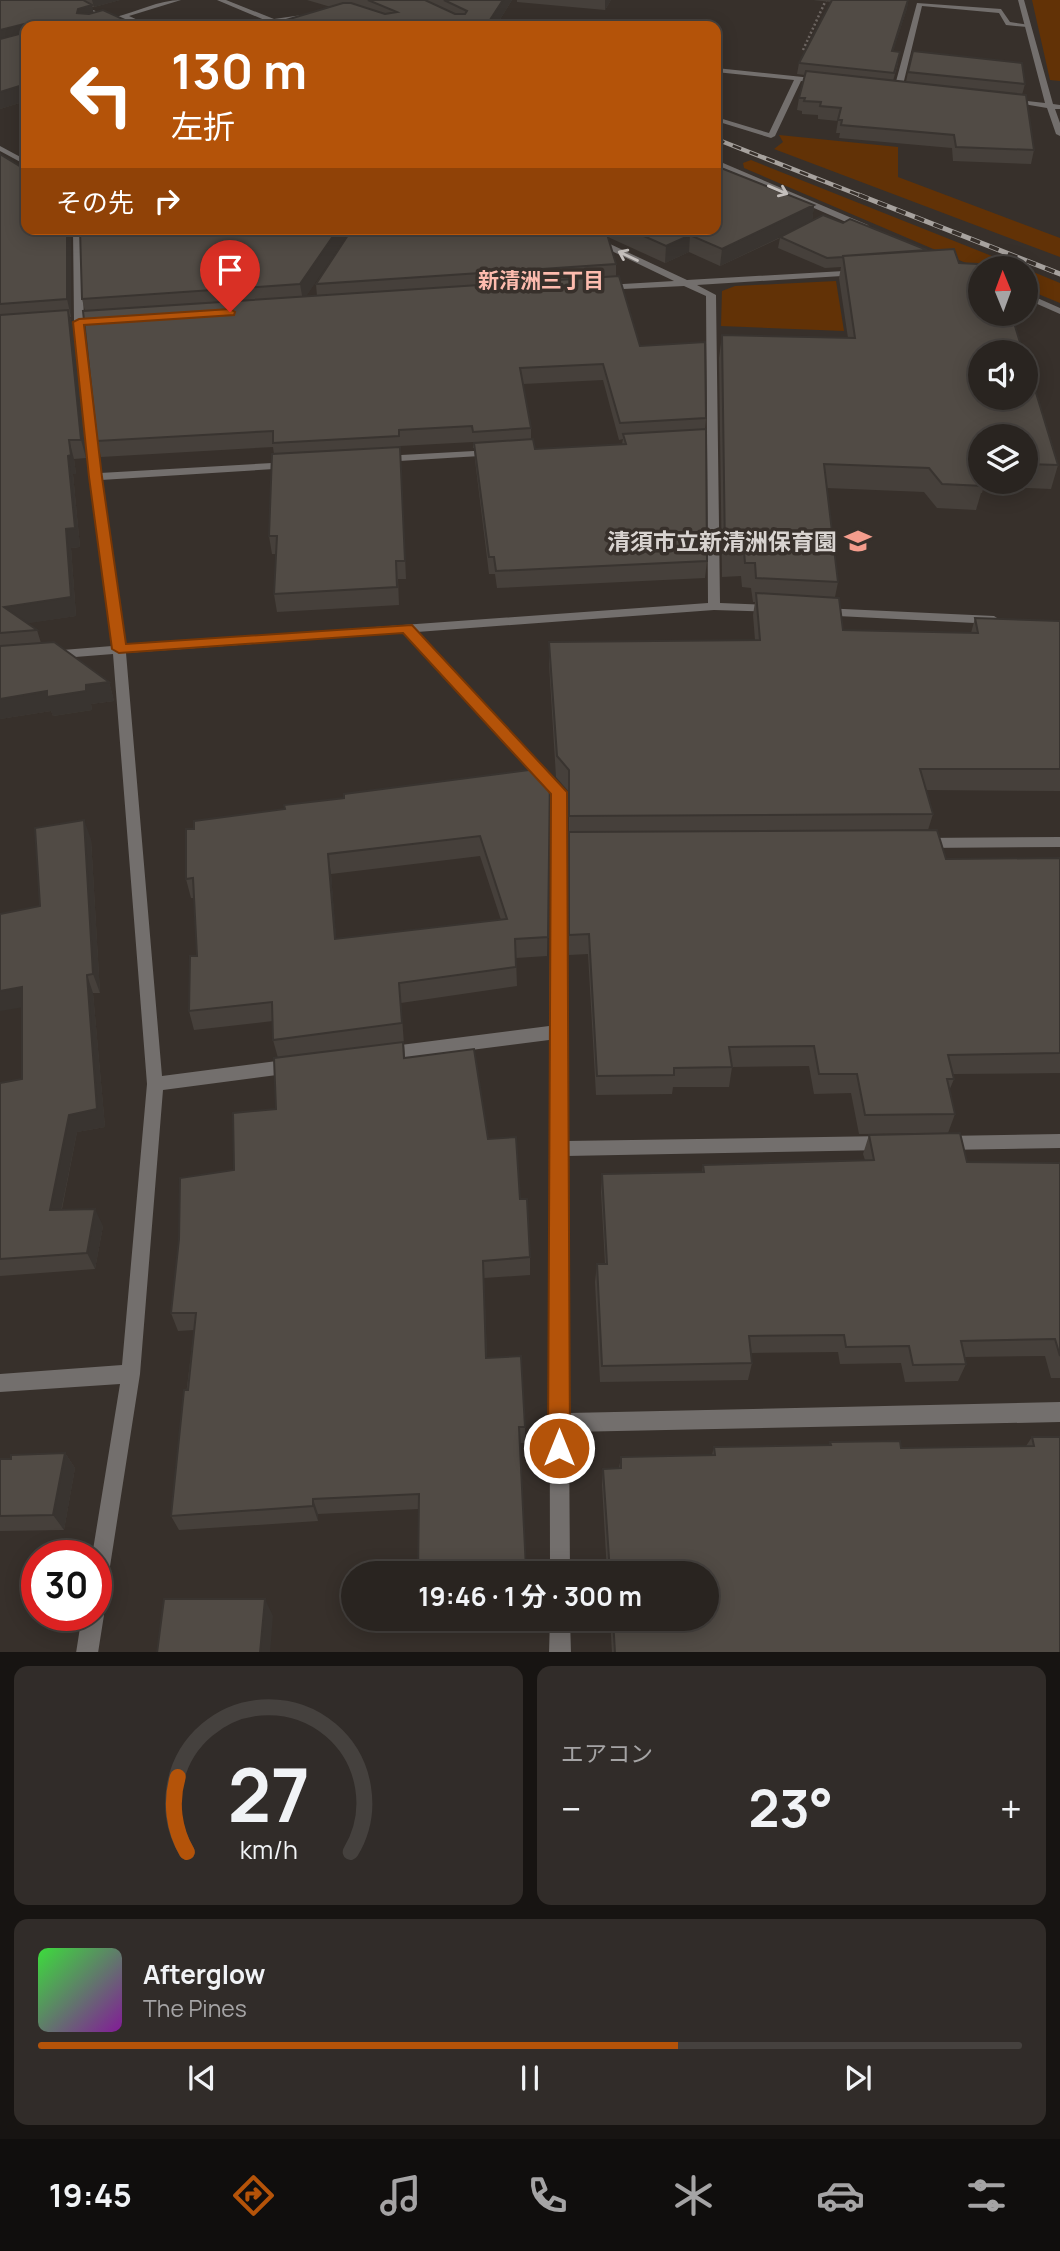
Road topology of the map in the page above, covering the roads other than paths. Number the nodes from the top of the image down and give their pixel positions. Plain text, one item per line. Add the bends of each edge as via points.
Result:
1 (66, 0) edge
2 (178, 0) edge
3 (220, 0) edge
4 (1021, 0) edge
5 (906, 2) edge
6 (919, 4) junction
7 (321, 14) edge
8 (111, 19) junction
9 (137, 21) edge
10 (273, 21) joint
11 (1027, 25) junction
12 (721, 70) edge
13 (795, 78) junction
14 (836, 83) edge
15 (886, 88) edge
16 (898, 89) junction
17 (912, 91) edge
18 (995, 100) edge
19 (1050, 106) junction
20 (1060, 107) edge
21 (721, 121) edge
22 (1060, 134) edge
23 (0, 148) edge
24 (21, 160) edge
25 (721, 165) edge
26 (877, 232) edge
27 (77, 235) edge
28 (583, 235) edge
29 (875, 271) edge
30 (685, 283) junction
31 (592, 289) edge
32 (1038, 301) edge
33 (1060, 311) edge
34 (92, 321) edge
35 (79, 322) junction
36 (66, 323) edge
37 (712, 440) junction
38 (674, 442) edge
39 (507, 452) edge
40 (373, 460) edge
41 (303, 464) edge
42 (95, 477) junction
43 (714, 606) junction
44 (783, 610) edge
45 (811, 611) edge
46 (1005, 621) edge
47 (407, 629) junction
48 (119, 649) junction
49 (40, 656) edge
50 (1060, 842) edge
51 (907, 843) edge
52 (557, 1032) junction
53 (363, 1057) edge
54 (307, 1064) edge
55 (155, 1084) junction
56 (1060, 1141) edge
57 (557, 1149) junction
58 (131, 1374) junction
59 (0, 1383) edge
60 (1060, 1412) edge
61 (559, 1423) junction
62 (104, 1540) edge
63 (560, 1561) edge
64 (90, 1631) edge
65 (560, 1631) edge
66 (87, 1652) edge
67 (560, 1652) edge

1 - 8 street
2 - 8 street
3 - 10 street
4 - 11 street
5 - 6 street
6 - 11 street via 1001,11 1008,24
6 - 16 street
7 - 10 street
8 - 9 street
11 - 19 street
12 - 13 street
13 - 14 street
13 - 21 street via 771,136
15 - 16 street
16 - 17 street
18 - 19 street
19 - 20 street
19 - 22 street
23 - 24 street
25 -> 26 street
27 - 35 street
30 -> 28 street
29 - 30 street
30 - 31 street
30 - 37 street via 711,295
32 - 33 street
34 - 35 street
35 - 36 street
35 - 42 street
37 - 38 street
37 - 43 street
39 - 40 street
41 - 42 street
42 - 48 street
43 - 44 street
43 - 47 street
45 - 46 street
47 - 48 street
47 - 52 street via 559,792 566,845
48 - 49 street
48 - 55 street
50 - 51 street
52 - 53 street
52 - 57 street
54 - 55 street
55 - 58 street
56 - 57 street
57 - 61 street
58 - 59 street
58 - 62 street
60 - 61 street
61 - 63 street
64 - 66 street
65 - 67 street

